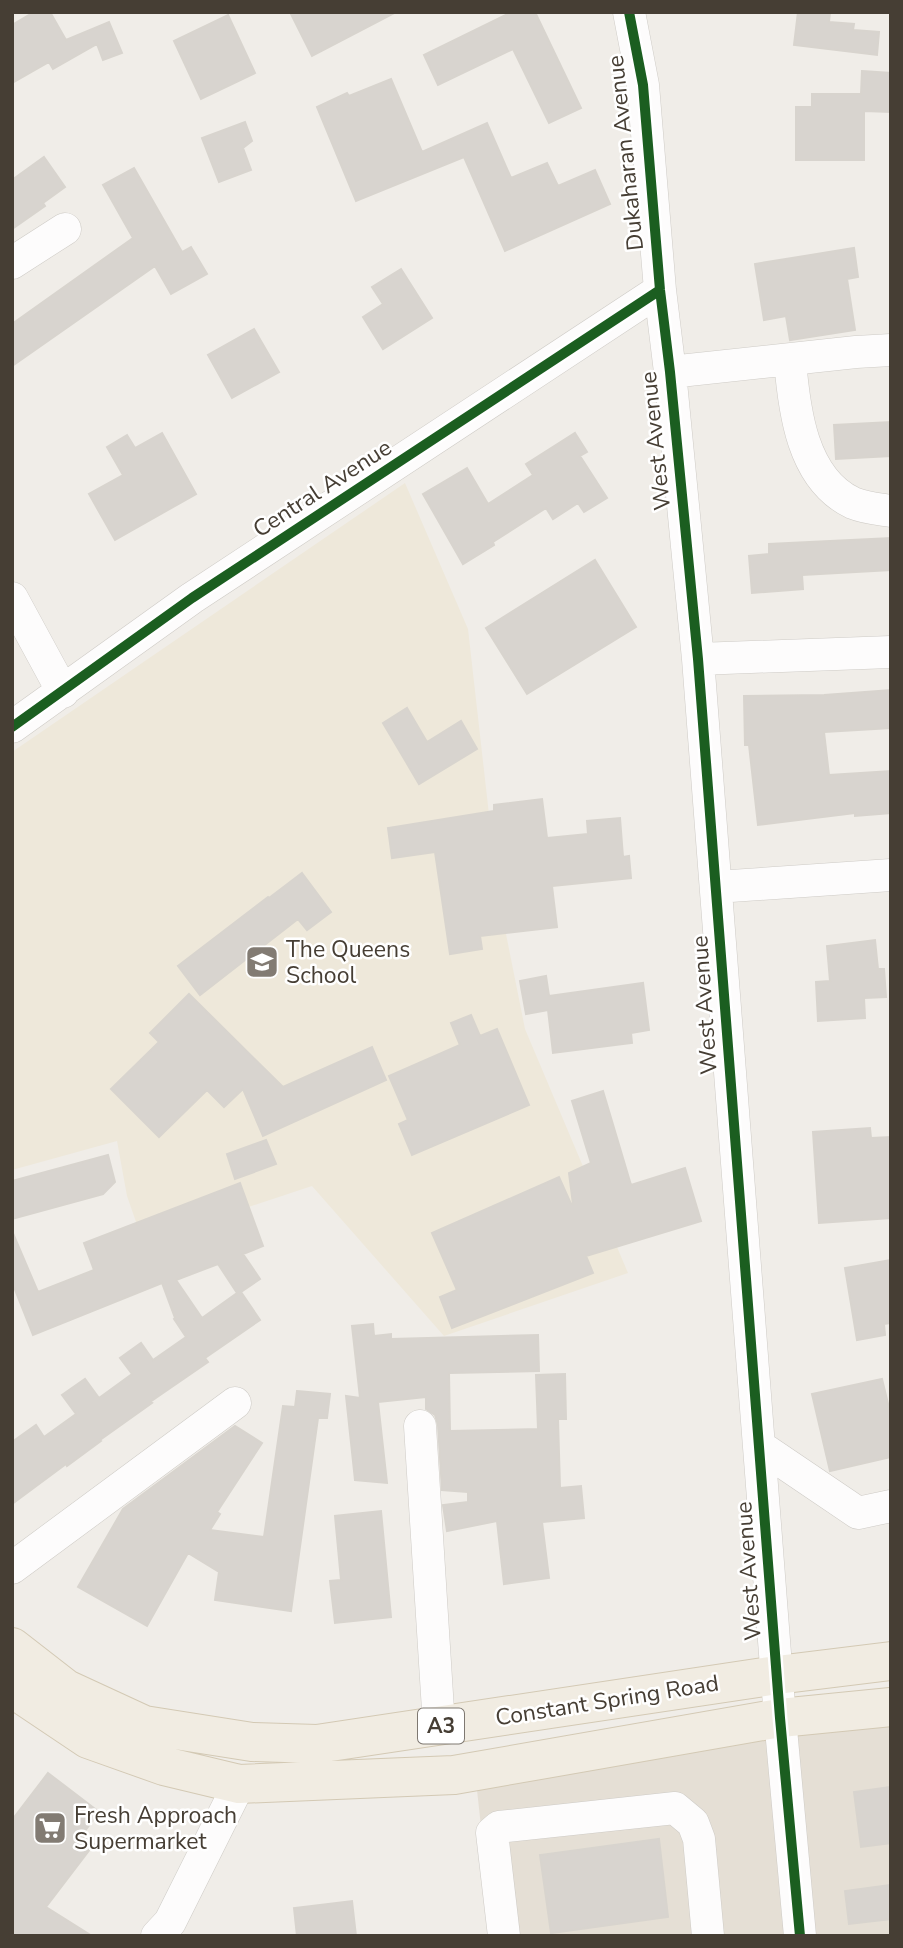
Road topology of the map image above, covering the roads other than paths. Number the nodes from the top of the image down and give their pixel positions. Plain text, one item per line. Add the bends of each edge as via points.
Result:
1 (629, 12) edge
2 (65, 229) dead end
3 (12, 262) edge
4 (660, 290) junction
5 (891, 350) edge
6 (790, 360) junction
7 (670, 372) junction
8 (891, 511) edge
9 (12, 598) edge
10 (891, 652) edge
11 (698, 659) junction
12 (63, 692) junction
13 (12, 727) edge
14 (891, 875) edge
15 (716, 887) junction
16 (235, 1403) dead end
17 (420, 1426) dead end
18 (759, 1446) junction
19 (891, 1506) edge
20 (12, 1568) edge
21 (12, 1647) edge
22 (891, 1661) edge
23 (777, 1675) junction
24 (12, 1688) edge
25 (891, 1707) edge
26 (780, 1718) junction
27 (439, 1726) junction
28 (239, 1784) junction
29 (157, 1936) edge
30 (504, 1936) edge
31 (708, 1936) edge
32 (800, 1936) edge

1 - 4 street, Dukaharan Avenue via 643,85
2 - 3 street
4 - 7 street, West Avenue
4 - 12 street, Central Avenue via 192,598
5 - 6 street
6 - 7 street
6 - 8 street via 799,427 818,474 854,503
7 - 11 street, West Avenue
9 - 12 street
10 - 11 street
11 - 15 street, West Avenue
12 - 13 street, Central Avenue
14 - 15 street
15 - 18 street, West Avenue
16 - 20 street
17 - 27 street
18 - 19 street via 858,1513
18 - 23 street, West Avenue
21 - 27 main road, Constant Spring Road / A3 via 65,1689 144,1725 252,1742 317,1744
22 - 23 main road, Constant Spring Road / A3
23 - 26 street, West Avenue
23 - 27 main road, Constant Spring Road / A3
24 - 28 main road, Constant Spring Road / A3 via 88,1739 164,1766
25 - 26 main road, Constant Spring Road / A3
26 - 28 main road, Constant Spring Road / A3 via 454,1775
26 - 32 street, West Avenue
28 - 29 street via 170,1922
30 - 31 street via 492,1833 499,1826 676,1808 693,1823 699,1839

